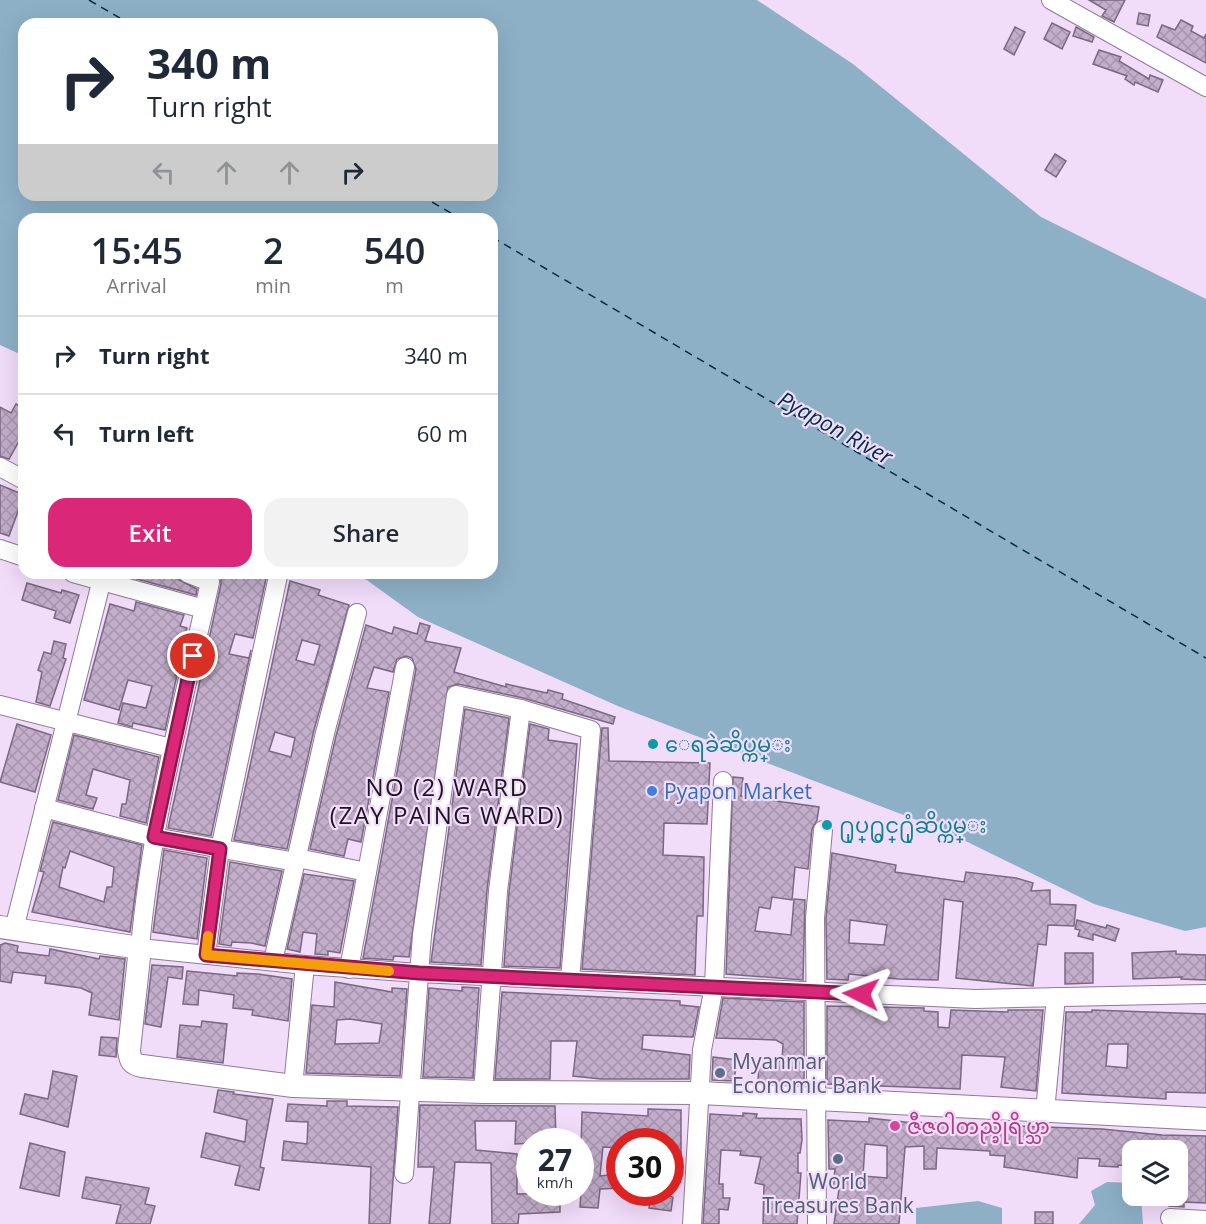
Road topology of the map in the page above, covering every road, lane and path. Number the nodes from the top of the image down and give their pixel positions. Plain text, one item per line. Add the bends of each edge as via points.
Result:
1 (1051, 0) edge
2 (1206, 87) edge
3 (0, 467) edge
4 (18, 477) edge
5 (0, 549) edge
6 (18, 555) edge
7 (90, 579) edge
8 (203, 579) edge
9 (277, 579) edge
10 (101, 583) junction
11 (204, 609) junction
12 (357, 613) dead end
13 (405, 667) dead end
14 (0, 705) edge
15 (521, 709) junction
16 (67, 722) junction
17 (171, 748) junction
18 (723, 782) dead end
19 (44, 808) junction
20 (823, 830) dead end
21 (154, 837) junction
22 (220, 849) junction
23 (296, 860) junction
24 (367, 872) junction
25 (7, 928) edge
26 (140, 948) junction
27 (206, 955) junction
28 (273, 961) junction
29 (305, 965) junction
30 (349, 969) junction
31 (419, 973) junction
32 (491, 977) junction
33 (570, 980) junction
34 (714, 986) junction
35 (815, 992) junction
36 (1206, 994) edge
37 (1056, 997) junction
38 (293, 1086) junction
39 (411, 1091) junction
40 (483, 1092) junction
41 (700, 1093) junction
42 (817, 1100) junction
43 (1045, 1111) junction
44 (1206, 1119) edge
45 (404, 1174) dead end
46 (1170, 1218) dead end
47 (1206, 1220) edge
48 (692, 1224) edge
49 (817, 1224) edge

1 - 2 street
3 - 4 street
5 - 6 street
7 - 10 street
8 - 11 street via 210,582
9 - 22 street
10 - 11 street
10 - 16 street
11 - 17 street
12 - 23 street
13 - 24 street
14 - 16 street
15 - 31 street via 456,695
15 - 32 street
15 - 33 street via 591,730
16 - 17 street
16 - 19 street
17 - 21 street
18 - 34 street
19 - 21 street
19 - 25 street
20 - 35 street via 815,918
21 - 22 street
21 - 26 street
22 - 23 street
22 - 27 street
23 - 24 street
23 - 28 street
24 - 30 street
25 - 26 main road
26 - 27 street
26 - 38 main road via 129,1050 134,1064
27 - 28 street
28 - 29 street
29 - 30 street
29 - 38 street
30 - 31 street
31 - 32 street
31 - 39 street
32 - 33 street
32 - 40 street
33 - 34 street
34 - 35 street
34 - 41 street via 702,1050
35 - 37 street via 975,999
35 - 42 street
36 - 37 street
37 - 43 street
38 - 39 main road
39 - 40 main road
39 - 45 street
40 - 41 main road
41 - 42 main road
41 - 48 street
42 - 43 main road
42 - 49 street
43 - 44 main road
46 - 47 street

